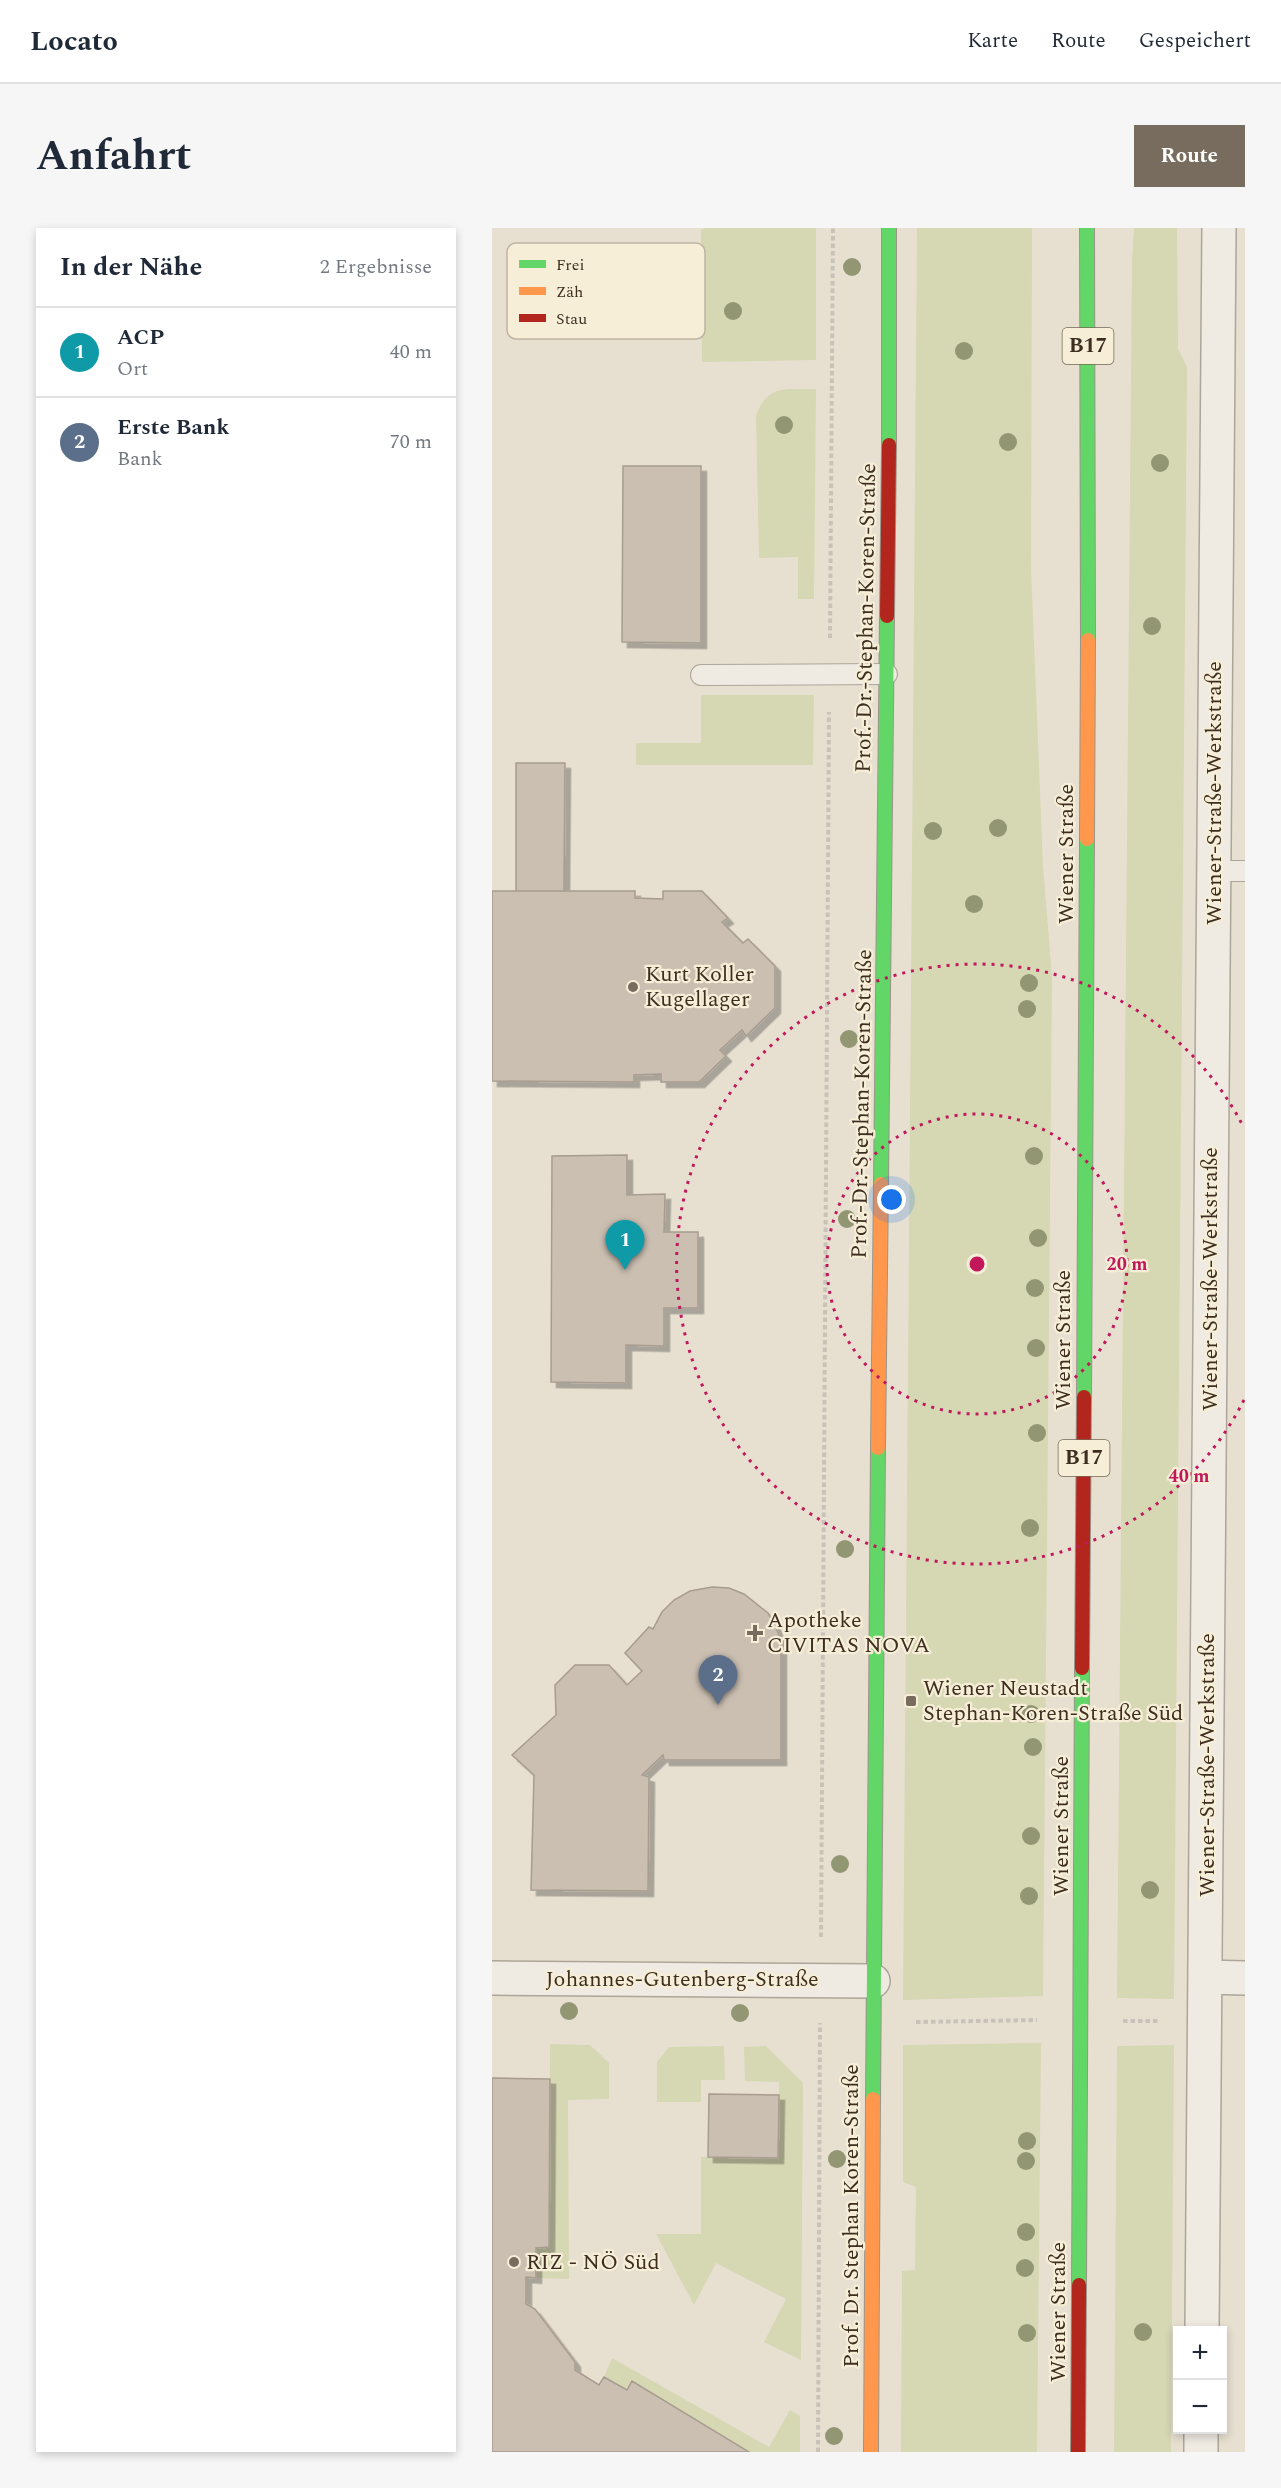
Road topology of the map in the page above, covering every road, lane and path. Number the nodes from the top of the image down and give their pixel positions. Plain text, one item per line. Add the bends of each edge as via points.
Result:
1 (833, 228) edge
2 (889, 228) edge
3 (1087, 228) edge
4 (1219, 228) edge
5 (886, 674) junction
6 (701, 675) dead end
7 (829, 675) junction
8 (1229, 871) edge
9 (1205, 1977) junction
10 (492, 1978) edge
11 (1245, 1978) edge
12 (821, 1980) junction
13 (873, 1981) junction
14 (1081, 2020) junction
15 (1205, 2022) junction
16 (872, 2035) junction
17 (819, 2054) junction
18 (1202, 2326) edge
19 (1202, 2434) edge
20 (818, 2452) edge
21 (871, 2452) edge
22 (1078, 2452) edge
23 (1201, 2452) edge

1 - 7 path
2 - 5 street, Prof.-Dr.-Stephan-Koren-Straße
3 - 14 street, Wiener Straße / B17
4 - 8 street, Wiener-Straße-Werkstraße
5 - 7 lane
5 - 13 street, Prof.-Dr.-Stephan-Koren-Straße
6 - 7 lane
7 - 12 path
8 - 9 street, Wiener-Straße-Werkstraße
9 - 11 street
9 - 15 street, Wiener-Straße-Werkstraße
10 - 12 street, Johannes-Gutenberg-Straße
12 - 13 street, Johannes-Gutenberg-Straße
12 - 17 path
13 - 16 street, Prof. Dr. Stephan Koren-Straße
14 - 15 path
14 - 16 path via 910,2022
14 - 22 street, Wiener Straße / B17
15 - 18 street, Wiener-Straße-Werkstraße
16 - 17 path
16 - 21 street, Prof. Dr. Stephan Koren-Straße
17 - 20 path
19 - 23 street

